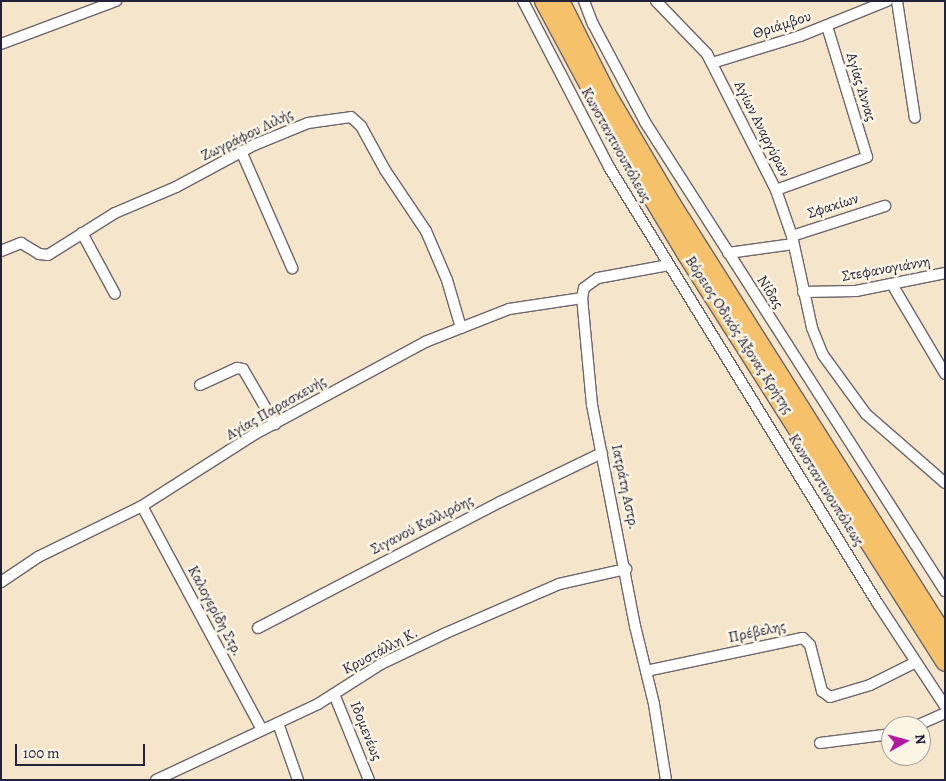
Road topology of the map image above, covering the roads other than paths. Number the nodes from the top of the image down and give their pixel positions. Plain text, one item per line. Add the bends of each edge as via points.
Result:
1 (116, 1) edge
2 (523, 1) edge
3 (544, 1) edge
4 (560, 1) edge
5 (584, 1) edge
6 (656, 1) edge
7 (887, 1) edge
8 (897, 1) edge
9 (827, 26) junction
10 (1, 44) edge
11 (712, 63) junction
12 (915, 118) dead end
13 (241, 151) junction
14 (776, 190) junction
15 (884, 206) dead end
16 (82, 233) junction
17 (792, 240) junction
18 (1, 251) edge
19 (728, 253) junction
20 (669, 265) junction
21 (292, 268) dead end
22 (945, 273) edge
23 (893, 286) junction
24 (803, 292) junction
25 (116, 294) dead end
26 (582, 298) junction
27 (461, 328) junction
28 (945, 374) edge
29 (200, 385) dead end
30 (275, 424) junction
31 (602, 453) junction
32 (945, 483) edge
33 (142, 506) junction
34 (626, 569) junction
35 (1, 582) edge
36 (945, 591) edge
37 (258, 628) dead end
38 (945, 637) edge
39 (916, 662) junction
40 (945, 662) edge
41 (646, 671) junction
42 (334, 694) junction
43 (945, 706) edge
44 (945, 713) edge
45 (931, 719) edge
46 (278, 723) junction
47 (262, 730) junction
48 (881, 735) edge
49 (820, 743) dead end
50 (156, 780) edge
51 (298, 780) edge
52 (369, 780) edge
53 (666, 780) edge

1 - 10 street
2 - 20 street, Κωνσταντινουπόλεως via 588,129
3 - 40 highway, Βόρειος Οδικός Άξονας Κρήτης via 624,150
4 - 38 highway, Βόρειος Οδικός Άξονας Κρήτης via 606,93 672,206
5 - 19 street, Νίδας via 645,122
6 - 11 street, Αγίων Αναργύρων via 697,42
7 - 9 street, Θριάμβου
8 - 12 street
9 - 11 street, Θριάμβου
9 - 14 street, Αγίας Άννας via 867,157
11 - 14 street, Αγίων Αναργύρων
13 - 16 street, Ζωγράφου Λιλής via 176,187 115,213
13 - 21 street
13 - 27 street, Ζωγράφου Λιλής via 308,123 344,116 355,119 426,231 447,280
14 - 17 street, Αγίων Αναργύρων
15 - 17 street, Σφακίων
16 - 18 street, Ζωγράφου Λιλής via 48,255 39,254 21,243
16 - 25 street
17 - 19 street, Σφακίων
17 - 24 street, Αγίων Αναργύρων
19 - 36 street, Νίδας
20 - 26 street via 598,278 584,288
20 - 39 street, Κωνσταντινουπόλεως
22 - 23 street, Στεφανογιάννη
23 - 24 street, Στεφανογιάννη via 848,292
23 - 28 street
24 - 32 street, Αγίων Αναργύρων via 815,337 842,384 873,421
26 - 27 street, Αγίας Παρασκευής via 509,309
26 - 31 street, Ιατράτη Αστρ. via 590,390
27 - 30 street, Αγίας Παρασκευής via 425,342
29 - 30 street via 237,368 243,369
30 - 33 street, Αγίας Παρασκευής
31 - 34 street, Ιατράτη Αστρ.
31 - 37 street, Σιγανού Καλλιρόης via 500,502
33 - 35 street, Αγίας Παρασκευής via 38,557
33 - 47 street, Καλογερίδη Στρ.
34 - 41 street, Ιατράτη Αστρ.
34 - 42 street, Κρυστάλλη Κ. via 580,577 534,594 402,653
39 - 41 street, Πρέβελης via 870,685 830,697 822,691 810,645 803,638
39 - 43 street, Κωνσταντινουπόλεως
41 - 53 street, Ιατράτη Αστρ.
42 - 46 street, Κρυστάλλη Κ.
42 - 52 street, Ιδομενέως
44 - 45 street
46 - 47 street, Κρυστάλλη Κ.
46 - 51 street
47 - 50 street, Κρυστάλλη Κ.
48 - 49 street

